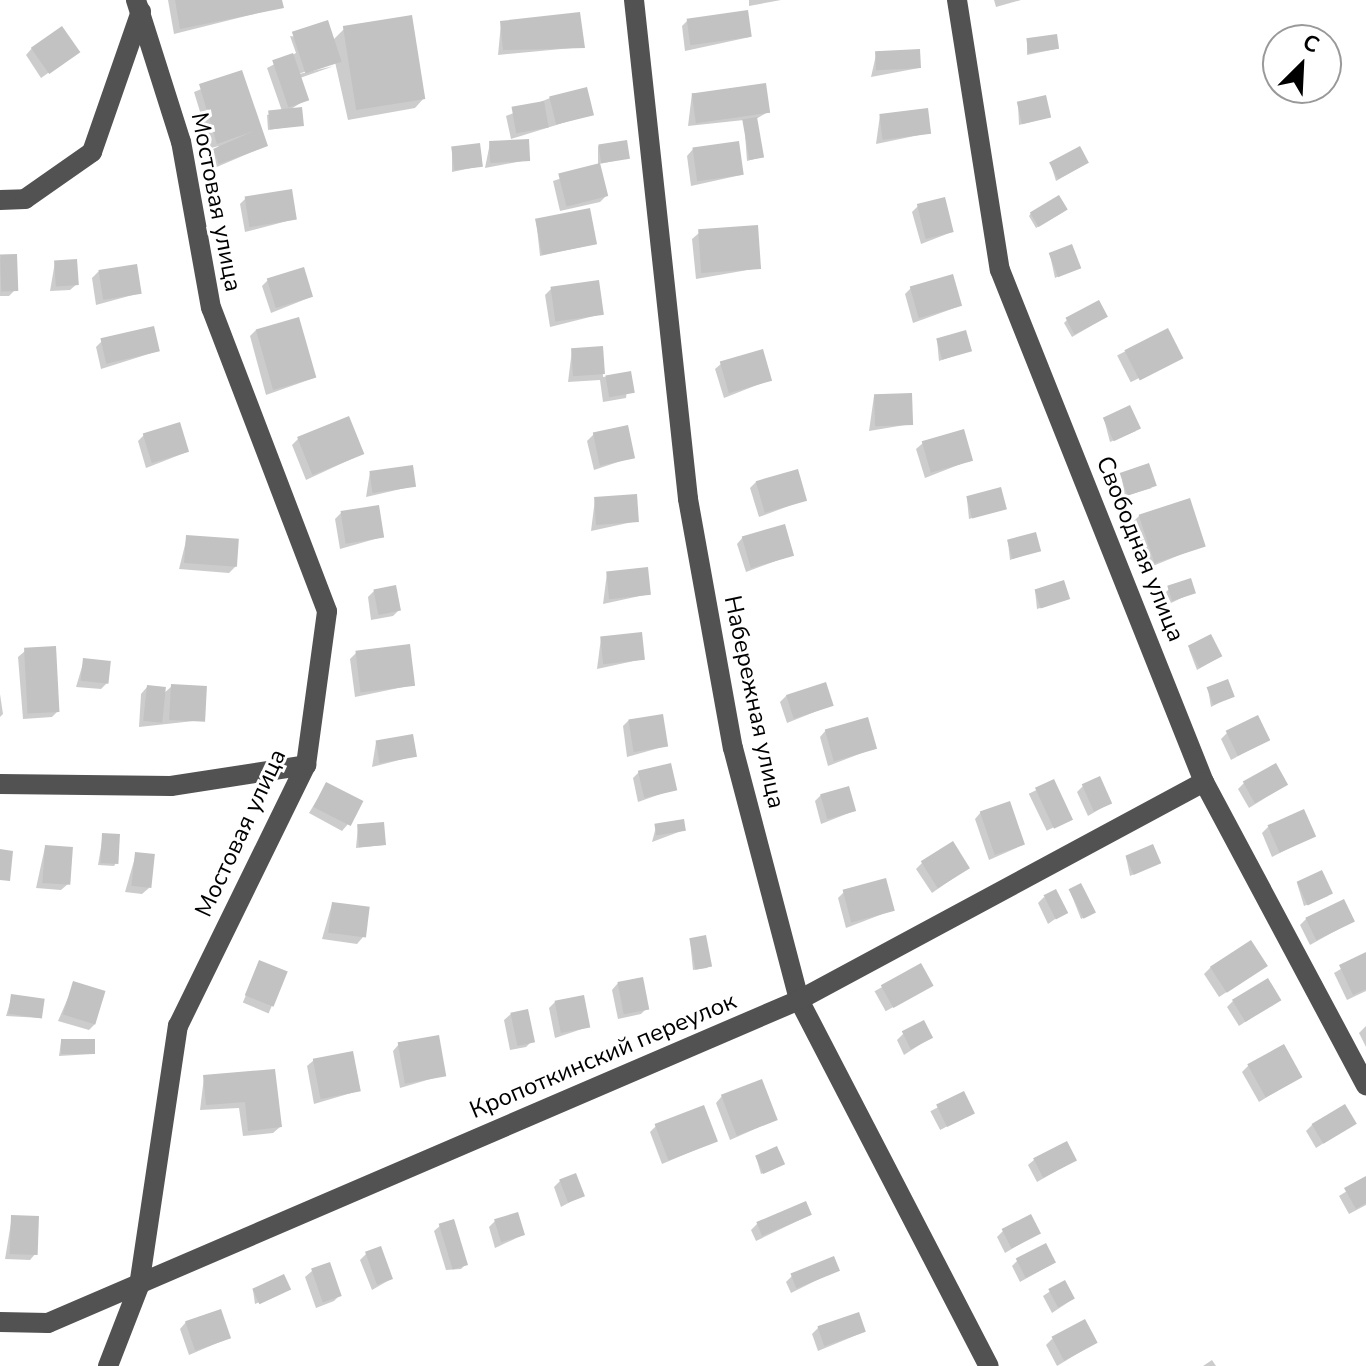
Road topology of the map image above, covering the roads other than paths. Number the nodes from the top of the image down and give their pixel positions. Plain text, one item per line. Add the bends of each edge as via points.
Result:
1 (634, 0) edge
2 (957, 0) edge
3 (138, 6) edge
4 (0, 200) edge
5 (306, 765) junction
6 (1204, 782) junction
7 (0, 784) edge
8 (799, 1000) junction
9 (1366, 1085) edge
10 (139, 1286) junction
11 (0, 1322) edge
12 (108, 1366) edge
13 (989, 1366) edge

1 - 8 street, Набережная улица via 688,499 733,748
2 - 6 street, Свободная улица via 1000,270
3 - 4 street via 92,152 25,199
3 - 5 street, Мостовая улица via 181,142 211,308 327,611
5 - 7 street via 171,786
5 - 10 street, Мостовая улица via 178,1026
6 - 8 street, Кропоткинский переулок
6 - 9 street, Свободная улица
8 - 10 street, Кропоткинский переулок
8 - 13 street, Набережная улица
10 - 11 street, Кропоткинский переулок via 48,1323
10 - 12 street, Мостовая улица

